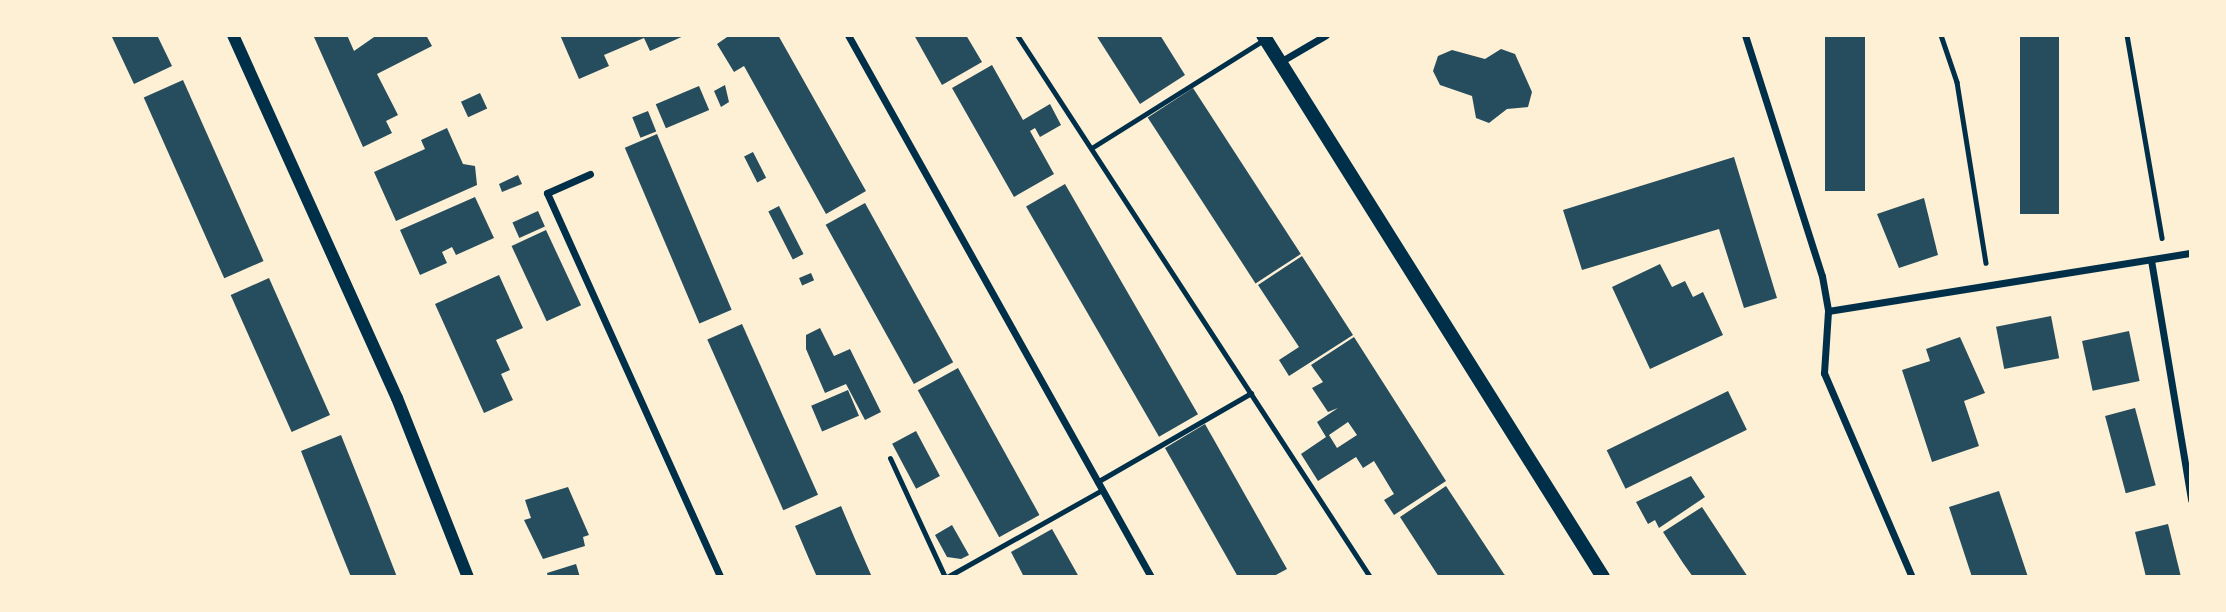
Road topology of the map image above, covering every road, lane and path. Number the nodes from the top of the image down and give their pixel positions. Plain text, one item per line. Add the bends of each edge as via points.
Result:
1 (233, 35) edge
2 (848, 35) edge
3 (1017, 35) edge
4 (1326, 35) edge
5 (1745, 35) edge
6 (1941, 35) edge
7 (2127, 35) edge
8 (1264, 37) edge
9 (1280, 62) junction
10 (1093, 147) junction
11 (590, 174) dead end
12 (2191, 253) edge
13 (2165, 257) junction
14 (2151, 260) junction
15 (1991, 289) junction
16 (1828, 311) junction
17 (1251, 393) junction
18 (890, 458) dead end
19 (1097, 482) junction
20 (1102, 490) junction
21 (2191, 500) edge
22 (468, 577) edge
23 (720, 577) edge
24 (946, 577) edge
25 (1151, 577) edge
26 (1370, 577) edge
27 (1603, 577) edge
28 (1912, 577) edge

1 - 22 street via 397,398
2 - 19 street
3 - 10 lane
4 - 9 street
5 - 16 street
6 - 15 path via 1957,82
7 - 13 path
8 - 9 main road
8 - 10 lane
9 - 27 main road
10 - 17 lane
11 - 23 street via 547,193
12 - 13 street
13 - 14 street
14 - 15 street
14 - 21 street
15 - 16 street
16 - 28 street via 1824,373
17 - 19 lane
17 - 26 lane
18 - 24 lane
19 - 20 street
20 - 24 lane
20 - 25 street

